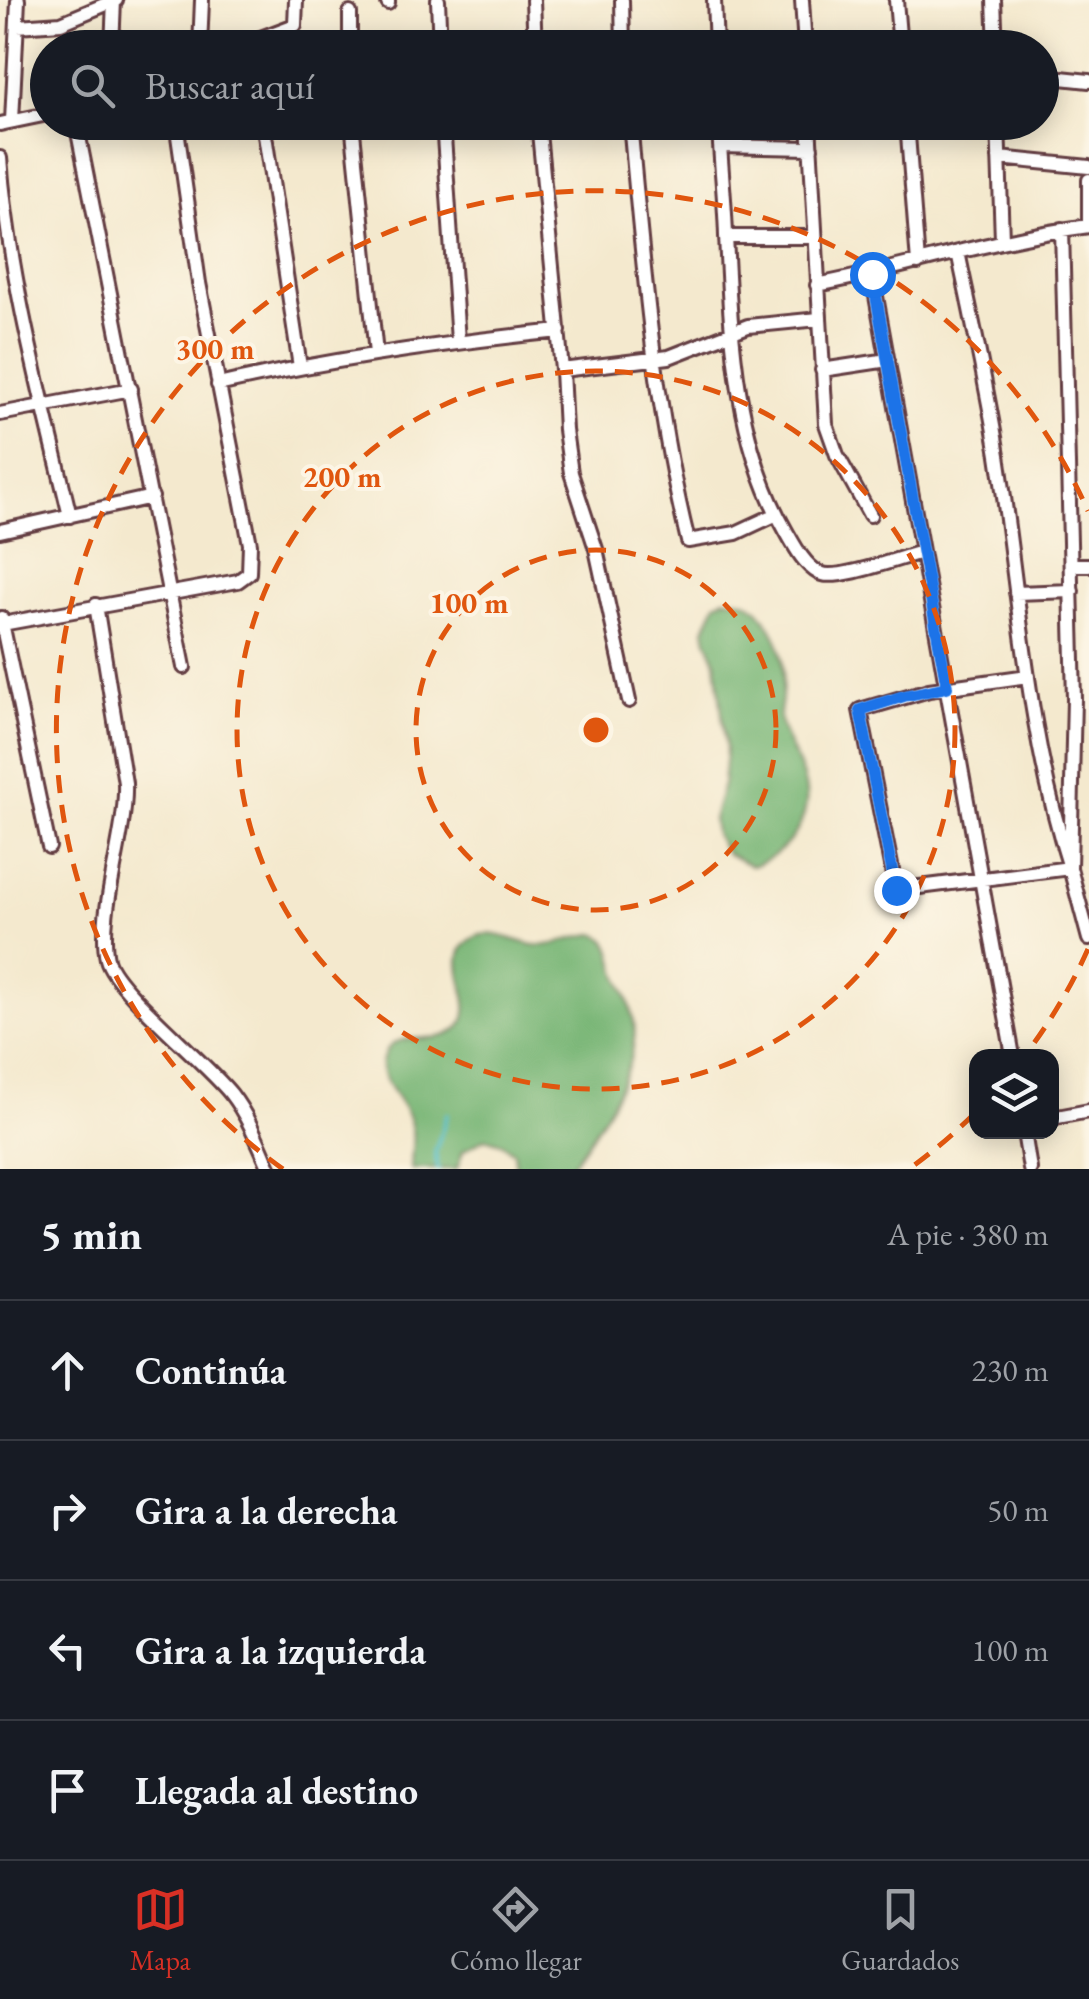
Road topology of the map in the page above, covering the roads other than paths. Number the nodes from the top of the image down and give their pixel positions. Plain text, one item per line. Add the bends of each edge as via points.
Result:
1 (18, 0) edge
2 (115, 0) edge
3 (202, 0) edge
4 (296, 0) edge
5 (438, 0) edge
6 (533, 0) edge
7 (622, 0) edge
8 (714, 0) edge
9 (802, 0) edge
10 (896, 0) edge
11 (994, 0) edge
12 (350, 12) dead end
13 (17, 26) junction
14 (113, 30) edge
15 (201, 30) edge
16 (284, 30) edge
17 (350, 30) edge
18 (439, 30) edge
19 (534, 30) edge
20 (623, 30) edge
21 (715, 30) edge
22 (804, 30) edge
23 (898, 30) edge
24 (995, 30) edge
25 (1059, 78) edge
26 (1089, 82) edge
27 (6, 122) edge
28 (80, 140) edge
29 (179, 140) edge
30 (266, 140) edge
31 (354, 140) edge
32 (444, 140) edge
33 (539, 140) edge
34 (632, 140) edge
35 (720, 140) edge
36 (810, 140) edge
37 (908, 140) edge
38 (999, 140) edge
39 (720, 146) junction
40 (810, 148) junction
41 (0, 158) edge
42 (1000, 158) junction
43 (1089, 168) edge
44 (1089, 180) edge
45 (1089, 226) edge
46 (1062, 229) junction
47 (726, 236) junction
48 (815, 237) junction
49 (1002, 240) junction
50 (958, 252) junction
51 (918, 264) junction
52 (872, 274) junction
53 (817, 284) junction
54 (819, 319) junction
55 (558, 330) junction
56 (731, 332) junction
57 (458, 342) junction
58 (376, 354) junction
59 (653, 360) junction
60 (888, 360) junction
61 (300, 367) junction
62 (562, 370) junction
63 (822, 370) junction
64 (218, 385) junction
65 (131, 389) junction
66 (43, 406) junction
67 (0, 414) edge
68 (152, 497) junction
69 (776, 514) junction
70 (870, 515) dead end
71 (70, 516) junction
72 (0, 531) edge
73 (922, 552) junction
74 (1089, 564) edge
75 (1072, 565) junction
76 (1072, 592) junction
77 (1016, 593) junction
78 (168, 594) junction
79 (96, 605) junction
80 (1, 620) edge
81 (184, 667) dead end
82 (1028, 676) junction
83 (947, 687) junction
84 (629, 701) dead end
85 (49, 847) dead end
86 (1070, 868) junction
87 (983, 880) junction
88 (1089, 939) edge
89 (1012, 1049) edge
90 (1089, 1111) edge
91 (1059, 1117) edge
92 (1025, 1139) edge
93 (270, 1169) edge
94 (1030, 1169) edge

1 - 13 street
2 - 13 street via 61,23
2 - 14 street
3 - 15 street
4 - 16 street via 295,25
5 - 18 street
6 - 19 street
7 - 20 street
8 - 21 street
9 - 22 street
10 - 23 street
11 - 24 street
12 - 17 street
13 - 27 street
25 - 26 street
28 - 65 street
29 - 64 street
30 - 61 street
31 - 58 street
32 - 57 street
33 - 55 street
34 - 59 street
35 - 39 street
36 - 40 street
37 - 51 street
38 - 42 street
39 - 40 street
39 - 47 street
40 - 48 street
41 - 66 street
42 - 43 street
42 - 49 street
44 - 45 street
45 - 46 street
46 - 49 street
46 - 75 street
47 - 48 street
47 - 56 street
48 - 53 street
49 - 50 street
50 - 51 street
50 - 77 street via 998,453
51 - 52 street
52 - 53 street
52 - 60 street
53 - 54 street
54 - 56 street
54 - 63 street
55 - 57 street
55 - 62 street
56 - 59 street
56 - 69 street via 756,472
57 - 58 street
58 - 61 street
59 - 62 street
59 - 69 street via 688,541 736,533
60 - 63 street
60 - 73 street
61 - 64 street
62 - 84 street via 571,473 596,548
63 - 70 street via 830,440
64 - 78 street via 250,544 249,573 238,582
65 - 66 street
65 - 68 street
66 - 67 street
66 - 71 street
68 - 71 street
68 - 78 street
69 - 73 street via 796,548 825,575
71 - 72 street
73 - 83 street
74 - 75 street
75 - 76 street
76 - 77 street
76 - 86 street
77 - 82 street
78 - 79 street
78 - 81 street
79 - 80 street
79 - 93 street via 126,806 107,919 107,960 120,984 232,1095
80 - 85 street
82 - 83 street
82 - 86 street via 1043,772
83 - 87 street
83 - 87 street via 860,710 893,886 899,891
86 - 87 street
86 - 88 street
87 - 89 street
90 - 91 street
92 - 94 street

